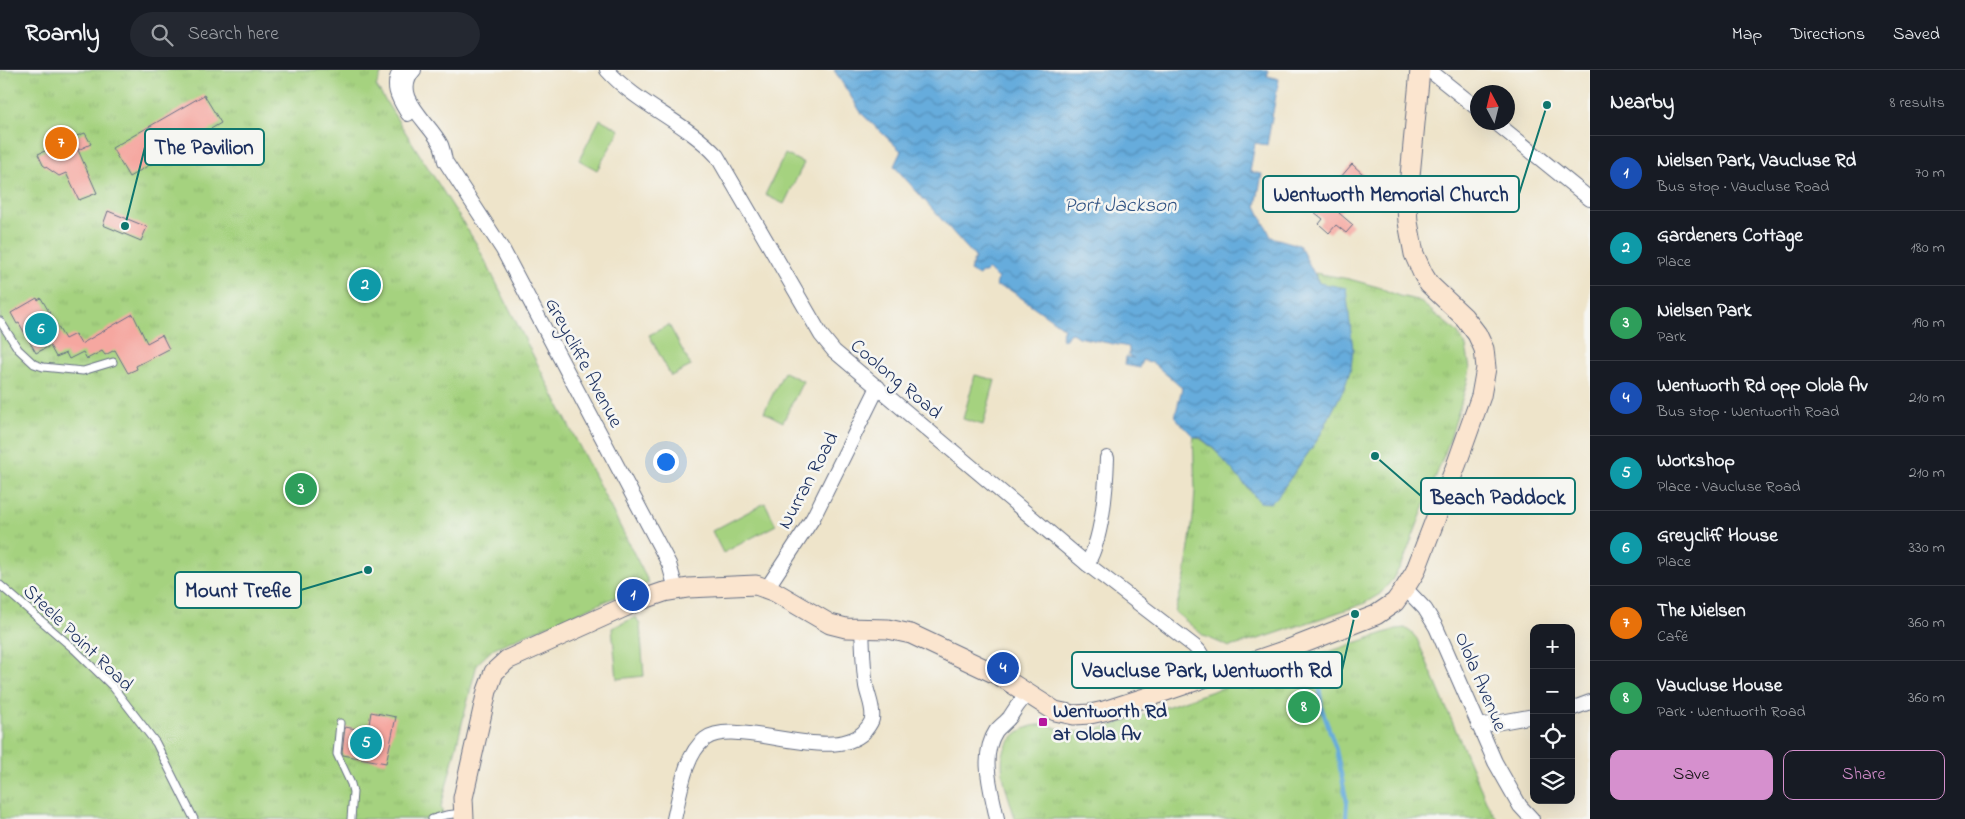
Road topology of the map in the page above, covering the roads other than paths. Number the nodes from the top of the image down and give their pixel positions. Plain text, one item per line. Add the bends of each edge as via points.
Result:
1 (401, 70) edge
2 (414, 70) edge
3 (607, 70) edge
4 (1420, 70) edge
5 (1429, 70) edge
6 (1470, 103) edge
7 (1504, 130) edge
8 (445, 161) junction
9 (1590, 199) edge
10 (0, 321) edge
11 (114, 362) dead end
12 (878, 388) junction
13 (1107, 458) dead end
14 (1087, 564) junction
15 (0, 585) edge
16 (767, 588) junction
17 (1405, 588) junction
18 (676, 589) junction
19 (862, 629) junction
20 (1213, 674) junction
21 (1029, 693) junction
22 (1590, 702) edge
23 (1575, 708) edge
24 (1530, 717) edge
25 (340, 723) dead end
26 (1479, 726) junction
27 (463, 816) edge
28 (194, 819) edge
29 (351, 819) edge
30 (432, 819) edge
31 (674, 819) edge
32 (997, 819) edge
33 (1532, 819) edge

1 - 8 street, Greycliffe Avenue via 397,75 396,95 435,153
2 - 8 street, Greycliffe Avenue via 407,79 406,90 440,145
3 - 12 street, Coolong Road via 717,156 826,344
4 - 17 street via 1407,208 1414,254 1430,284 1477,334 1484,349 1486,368 1481,396 1457,463 1415,572
5 - 6 street
7 - 9 street
8 - 18 street, Greycliffe Avenue via 503,250 669,564
10 - 11 lane via 18,349 34,364 82,371
12 - 14 street, Coolong Road
12 - 16 street, Nurran Road via 813,518
13 - 14 street via 1096,546
14 - 20 street, Coolong Road via 1194,646
15 - 28 lane, Steele Point Road via 74,649 112,687 156,743
16 - 18 street via 734,585
16 - 19 street via 822,620 846,628
17 - 20 street via 1395,602 1376,615
17 - 26 street, Olola Avenue via 1426,609 1436,627
18 - 27 street via 638,601 507,660 494,672 465,789
19 - 21 street via 888,628 911,634
19 - 31 street via 866,687 872,709 872,721 866,729 857,738 838,743 743,734 712,735 704,740 683,777
20 - 21 street via 1090,714 1061,713
21 - 32 street via 996,731 987,757
22 - 23 street
24 - 26 street
25 - 29 lane via 336,754 353,792
26 - 33 street, Olola Avenue via 1506,784
27 - 30 lane via 446,815

